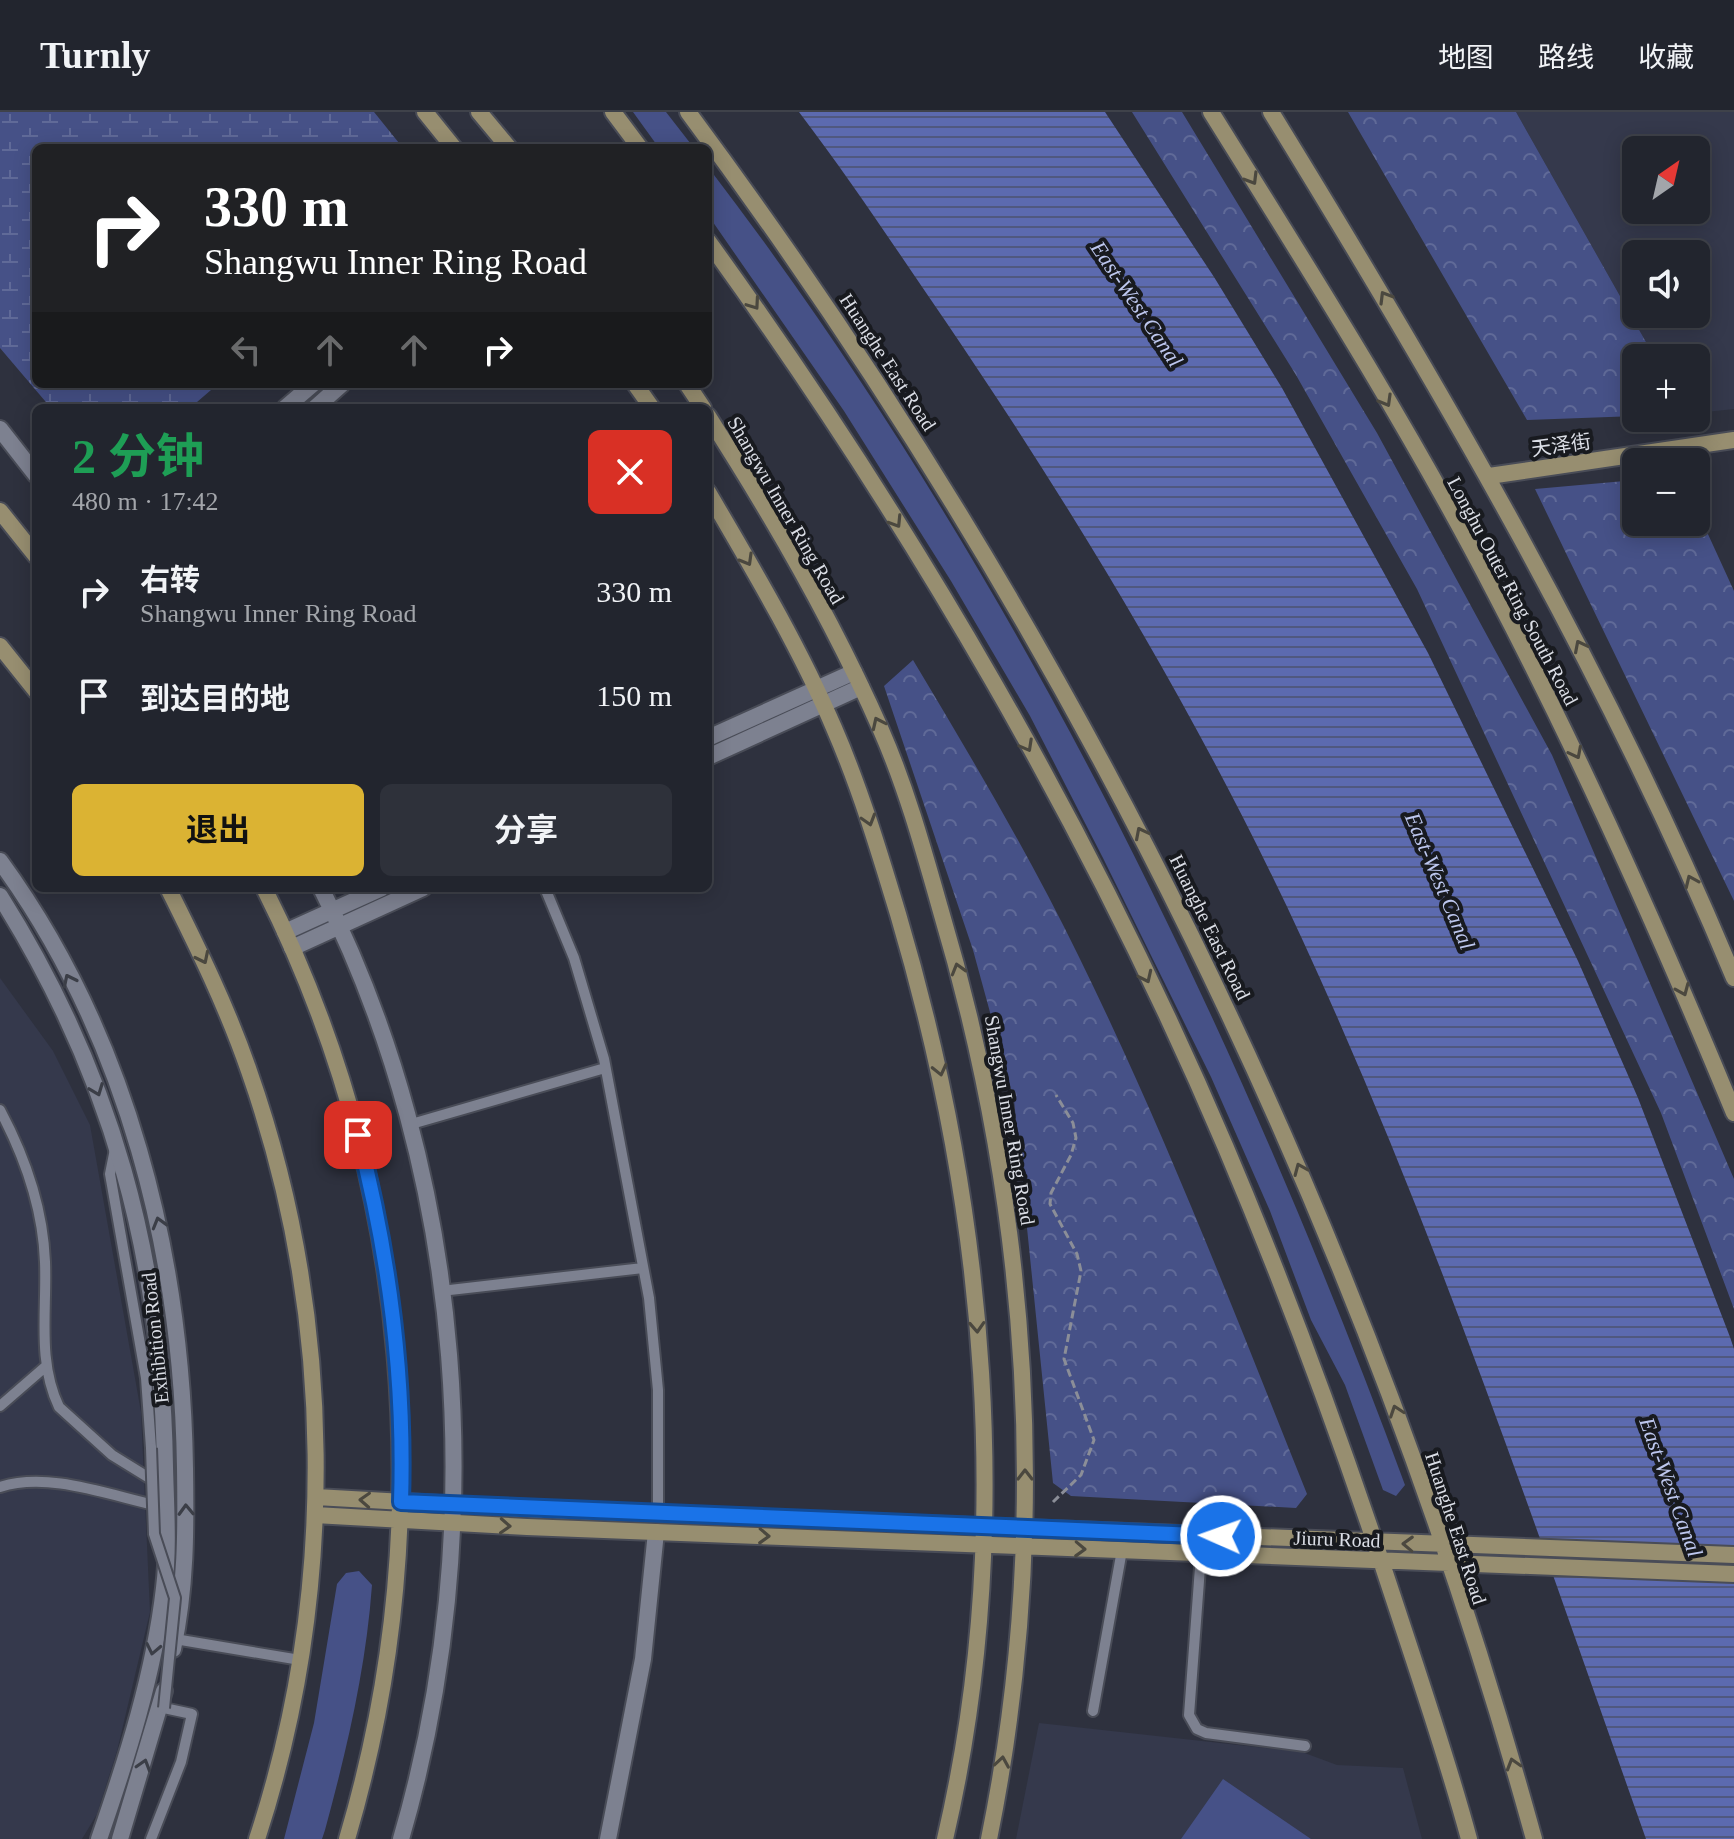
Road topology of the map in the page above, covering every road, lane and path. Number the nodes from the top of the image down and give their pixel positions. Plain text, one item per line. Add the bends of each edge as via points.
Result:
1 (425, 112) edge
2 (479, 112) edge
3 (613, 112) edge
4 (688, 112) edge
5 (1211, 112) edge
6 (1271, 112) edge
7 (451, 144) edge
8 (506, 144) edge
9 (637, 144) edge
10 (711, 144) edge
11 (712, 145) edge
12 (712, 247) edge
13 (308, 388) edge
14 (338, 388) edge
15 (290, 404) edge
16 (320, 404) edge
17 (712, 423) edge
18 (0, 429) edge
19 (1734, 440) edge
20 (32, 470) edge
21 (1489, 476) junction
22 (712, 499) edge
23 (0, 511) edge
24 (32, 551) edge
25 (0, 646) edge
26 (857, 679) junction
27 (32, 686) edge
28 (820, 697) junction
29 (712, 737) edge
30 (712, 755) edge
31 (0, 861) edge
32 (170, 892) edge
33 (266, 892) edge
34 (323, 892) edge
35 (376, 892) edge
36 (412, 892) edge
37 (547, 892) edge
38 (0, 896) edge
39 (335, 919) junction
40 (289, 940) junction
41 (1734, 978) edge
42 (605, 1068) junction
43 (1056, 1095) dead end
44 (0, 1110) edge
45 (1734, 1113) edge
46 (408, 1125) junction
47 (116, 1143) junction
48 (643, 1268) junction
49 (441, 1291) junction
50 (45, 1367) junction
51 (0, 1406) edge
52 (0, 1487) edge
53 (166, 1489) junction
54 (316, 1497) junction
55 (401, 1502) junction
56 (1053, 1502) dead end
57 (452, 1505) junction
58 (166, 1507) junction
59 (658, 1514) junction
60 (315, 1515) junction
61 (400, 1520) junction
62 (451, 1523) junction
63 (984, 1526) junction
64 (1024, 1528) junction
65 (656, 1532) junction
66 (1374, 1542) junction
67 (983, 1545) junction
68 (1441, 1545) junction
69 (1024, 1546) junction
70 (1122, 1550) junction
71 (1201, 1554) junction
72 (1734, 1555) edge
73 (1381, 1561) junction
74 (1447, 1564) junction
75 (1734, 1574) edge
76 (175, 1639) junction
77 (300, 1660) junction
78 (1093, 1711) dead end
79 (1305, 1746) dead end
80 (99, 1839) edge
81 (120, 1839) edge
82 (151, 1839) edge
83 (257, 1839) edge
84 (347, 1839) edge
85 (401, 1839) edge
86 (608, 1839) edge
87 (945, 1839) edge
88 (989, 1839) edge
89 (1469, 1839) edge
90 (1534, 1839) edge

1 - 7 street
2 - 8 street
3 - 9 street
10 -> 4 street, Huanghe East Road
5 -> 45 street, Longhu Outer Ring South Road via 1493,589 1593,788
21 -> 6 street, Longhu Outer Ring South Road
68 -> 11 street, Huanghe East Road via 1373,1349 1278,1116 1119,790 996,571 896,410
12 -> 66 street via 807,382 930,577 1052,791 1130,943 1225,1145 1315,1371
13 - 15 street
14 - 16 street
17 - 26 street, Shangwu Inner Ring Road via 811,587
18 - 20 street
19 - 21 street, 天泽街
41 -> 21 street, Longhu Outer Ring South Road via 1633,752
22 -> 28 street via 780,615
23 - 24 street
25 - 27 street
26 - 28 street
64 -> 26 street, Shangwu Inner Ring Road via 1018,1299 988,1088 901,779
28 - 29 street
28 - 30 street
28 -> 63 street via 860,792 946,1096 976,1302
76 -> 31 street, Exhibition Road via 187,1540 184,1417 163,1236 105,1057 50,942
32 -> 54 street via 231,1021 283,1184 306,1314
33 - 40 street
34 - 39 street
35 - 39 street
36 - 39 street
37 - 42 lane via 574,958
38 -> 47 street, Exhibition Road via 71,1026
39 - 40 street
39 - 46 street via 378,1026
40 - 55 street via 350,1105 377,1217 396,1354
42 - 46 lane
42 - 48 lane
43 - 56 path via 1076,1138 1050,1204 1081,1271 1064,1359 1094,1440 1081,1475
44 - 50 lane via 29,1176 41,1221
46 - 49 street
47 - 53 street, Exhibition Road via 150,1274 165,1417
47 - 82 lane, bridge via 110,1174 146,1378 156,1548 175,1598 164,1708 192,1714 181,1762
48 - 49 lane
48 - 59 lane via 658,1390
49 - 57 street via 451,1404
50 - 51 lane
50 - 53 lane via 59,1407 112,1455
52 - 58 lane via 47,1483
53 - 58 street, Exhibition Road
55 -> 54 street, Jiuru Road
54 - 60 street
55 - 57 street, Jiuru Road
55 - 61 street
57 - 59 street, Jiuru Road
57 - 62 street
58 -> 80 street, Exhibition Road via 164,1588 156,1636 140,1710
59 - 63 street, Jiuru Road
60 - 61 street, Jiuru Road
60 - 77 street
61 - 62 street, Jiuru Road
61 - 84 street via 384,1674
62 -> 65 street, Jiuru Road
62 - 85 street via 437,1669
63 - 64 street, Jiuru Road
63 - 67 street
64 - 66 street, Jiuru Road
64 - 69 street, Shangwu Inner Ring Road
65 -> 67 street, Jiuru Road
65 - 86 street via 643,1659
68 -> 66 street, Jiuru Road
66 - 73 street
67 - 69 street, Jiuru Road
67 - 87 street via 970,1692
68 - 72 street, Jiuru Road
68 - 74 street, Huanghe East Road
69 -> 70 street, Jiuru Road
88 -> 69 street, Shangwu Inner Ring Road via 1012,1698
70 - 71 street, Jiuru Road
70 - 78 lane
71 - 73 street, Jiuru Road
71 - 79 lane via 1189,1715 1206,1733
73 - 74 street, Jiuru Road
73 - 89 street
74 - 75 street, Jiuru Road
90 -> 74 street, Huanghe East Road
76 - 77 lane
81 -> 76 street, Exhibition Road via 159,1715
77 - 83 street

